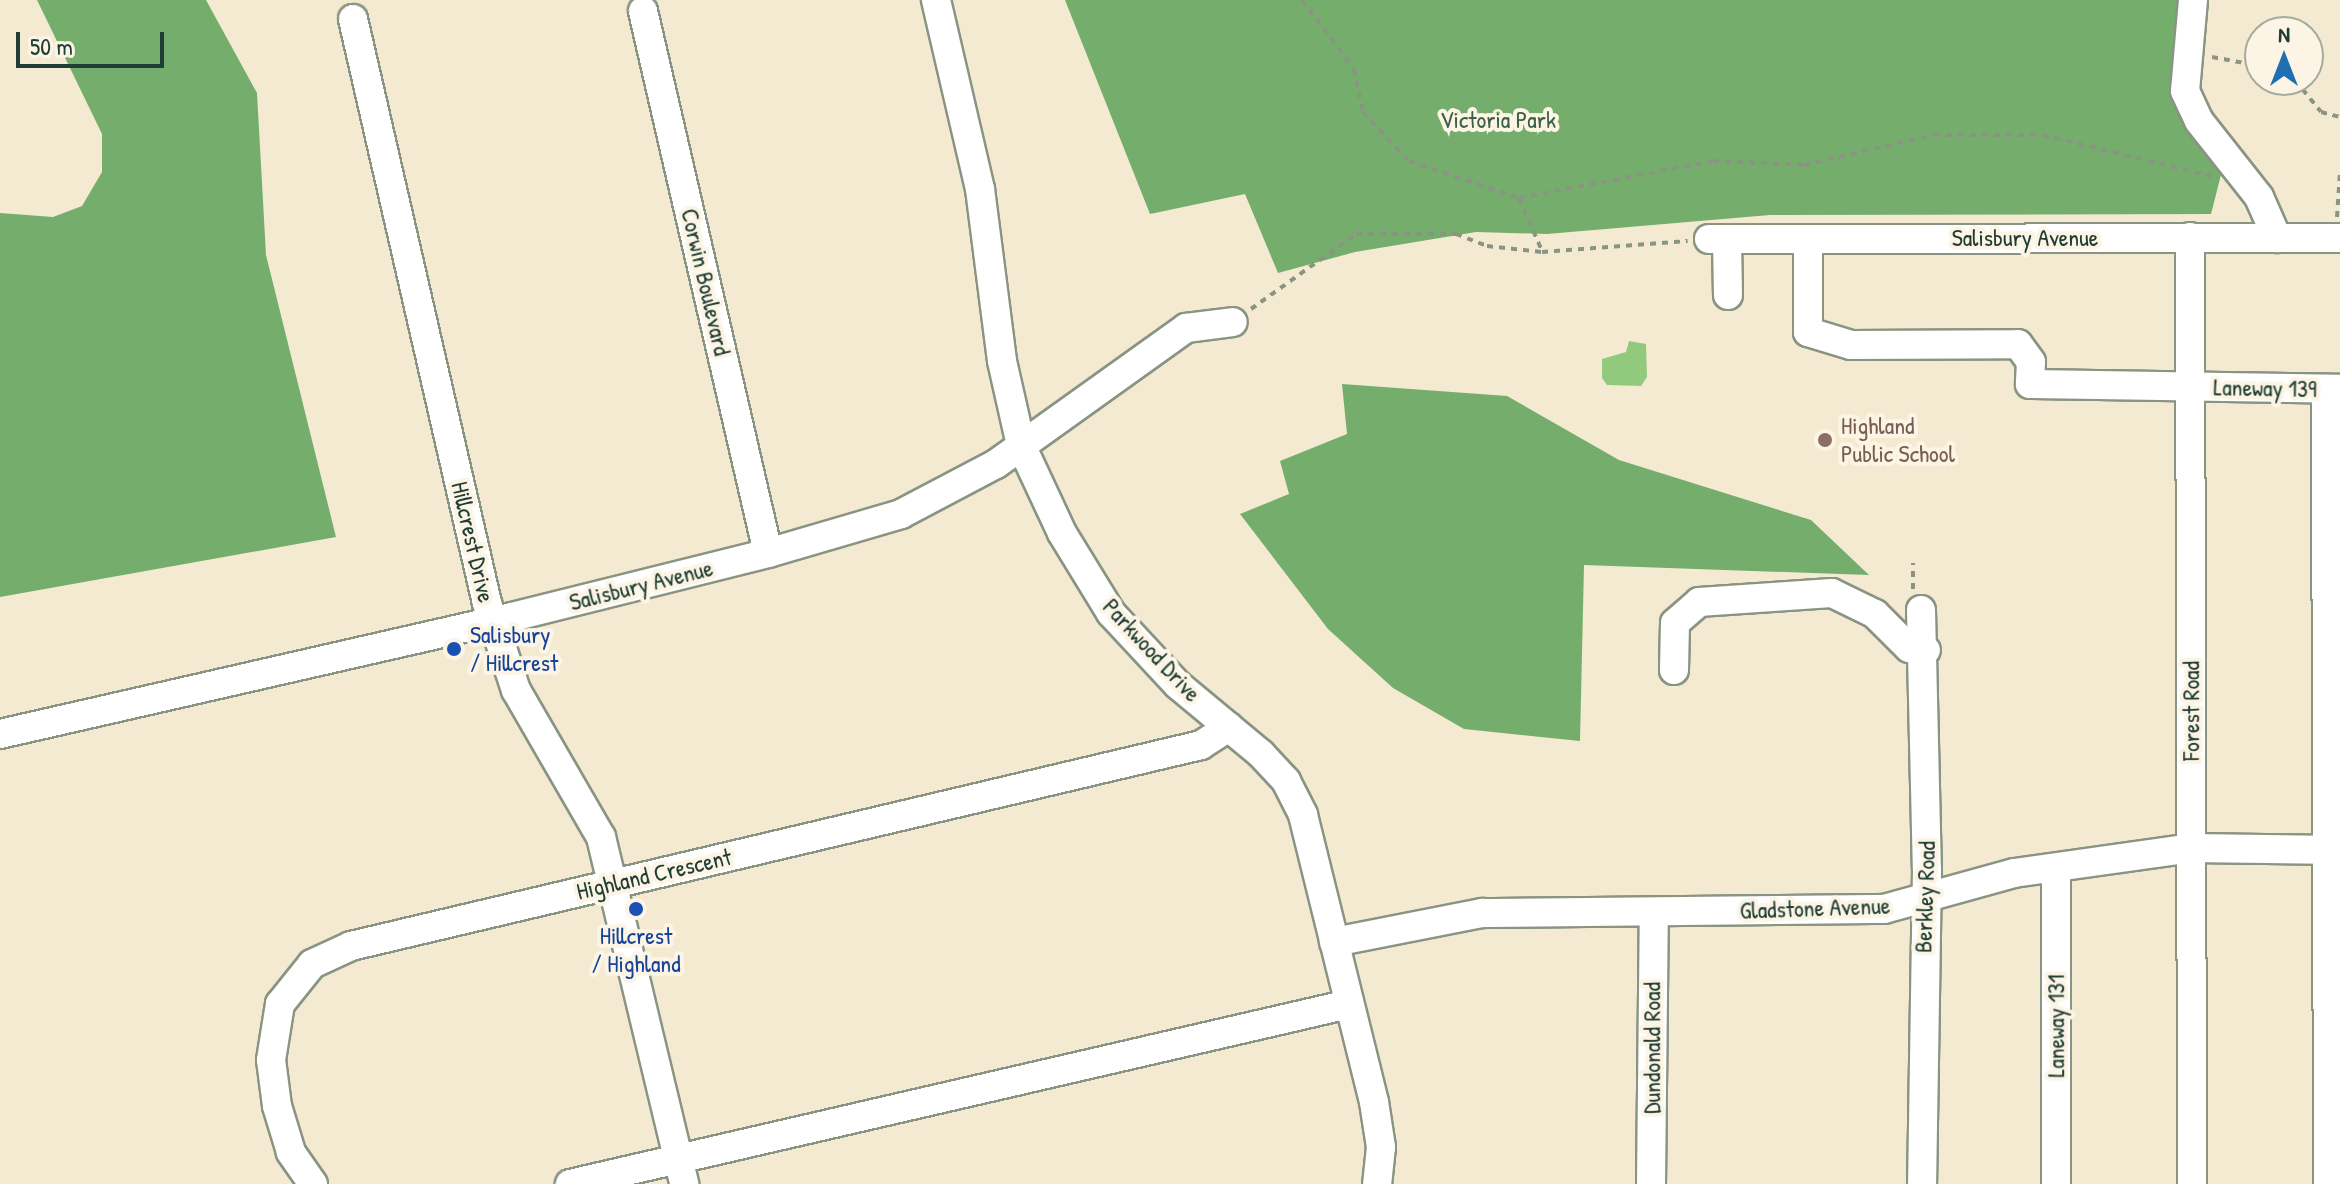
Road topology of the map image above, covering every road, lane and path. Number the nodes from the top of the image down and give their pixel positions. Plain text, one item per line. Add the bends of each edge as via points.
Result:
1 (936, 0) edge
2 (1302, 0) edge
3 (2193, 0) edge
4 (643, 11) dead end
5 (353, 19) dead end
6 (2190, 39) junction
7 (2244, 63) edge
8 (2308, 96) edge
9 (2340, 117) edge
10 (2340, 172) edge
11 (2249, 185) junction
12 (1519, 198) junction
13 (2338, 230) edge
14 (2190, 237) junction
15 (2277, 238) junction
16 (1718, 239) junction
17 (1808, 239) junction
18 (1542, 252) junction
19 (1728, 295) dead end
20 (1233, 322) joint
21 (2191, 388) junction
22 (2333, 389) edge
23 (1021, 445) junction
24 (768, 553) junction
25 (1921, 610) dead end
26 (492, 621) junction
27 (1926, 650) junction
28 (1674, 670) dead end
29 (1229, 727) junction
30 (0, 734) edge
31 (2191, 848) junction
32 (2333, 850) edge
33 (2056, 868) junction
34 (614, 883) junction
35 (1926, 899) junction
36 (1654, 912) junction
37 (1334, 942) junction
38 (1349, 1004) junction
39 (681, 1172) edge
40 (313, 1184) edge
41 (570, 1184) edge
42 (1377, 1184) edge
43 (1651, 1184) edge
44 (1922, 1184) edge
45 (2056, 1184) edge
46 (2192, 1184) edge
47 (2328, 1184) edge

1 - 23 street, Parkwood Drive via 980,189 1002,361
2 - 12 path via 1354,69 1363,112 1409,161
3 - 6 street
4 - 24 street, Corwin Boulevard
5 - 26 street, Hillcrest Drive
6 - 7 path via 2214,58
6 - 11 street via 2185,91 2199,121
8 - 9 path via 2321,112
10 - 13 path
11 - 12 path via 2043,135 1934,135 1804,165 1713,161
11 - 15 street
12 - 18 path
13 - 15 street, Salisbury Avenue
14 - 15 street, Salisbury Avenue
14 - 17 street, Salisbury Avenue
14 - 21 street, Forest Road
16 - 17 street, Salisbury Avenue
16 - 18 path
16 - 19 street
17 - 21 street, Laneway 139 via 1808,332 1851,345 2018,344 2031,362 2030,384
18 - 20 path via 1487,246 1456,234 1356,234
20 - 23 street, Salisbury Avenue via 1186,328
21 - 22 street, Laneway 139
21 - 31 street, Forest Road
22 - 32 street
23 - 24 street, Salisbury Avenue via 996,464 901,514
23 - 29 street, Parkwood Drive via 1062,533 1111,613 1178,685
24 - 26 street, Salisbury Avenue
25 - 27 street, Berkley Road
26 - 30 street, Salisbury Avenue
26 - 34 street, Hillcrest Drive via 516,690 601,837
27 - 28 street via 1909,648 1875,614 1832,593 1699,602 1675,623
27 - 35 street, Berkley Road
29 - 34 street, Highland Crescent via 1201,745
29 - 37 street, Parkwood Drive via 1286,781 1303,815
31 - 32 street, Gladstone Avenue
31 - 33 street, Gladstone Avenue
31 - 46 street, Forest Road
32 - 47 street
33 - 35 street, Gladstone Avenue via 2014,873
33 - 45 street, Laneway 131
34 - 39 street, Hillcrest Drive
34 - 40 street, Highland Crescent via 351,946 312,964 280,1004 271,1060 291,1152
35 - 36 street, Gladstone Avenue via 1884,909
35 - 44 street, Berkley Road
36 - 37 street, Gladstone Avenue via 1482,913
36 - 43 street, Dundonald Road
37 - 38 street, Parkwood Drive
38 - 39 street
38 - 42 street, Parkwood Drive via 1381,1147
39 - 41 street

